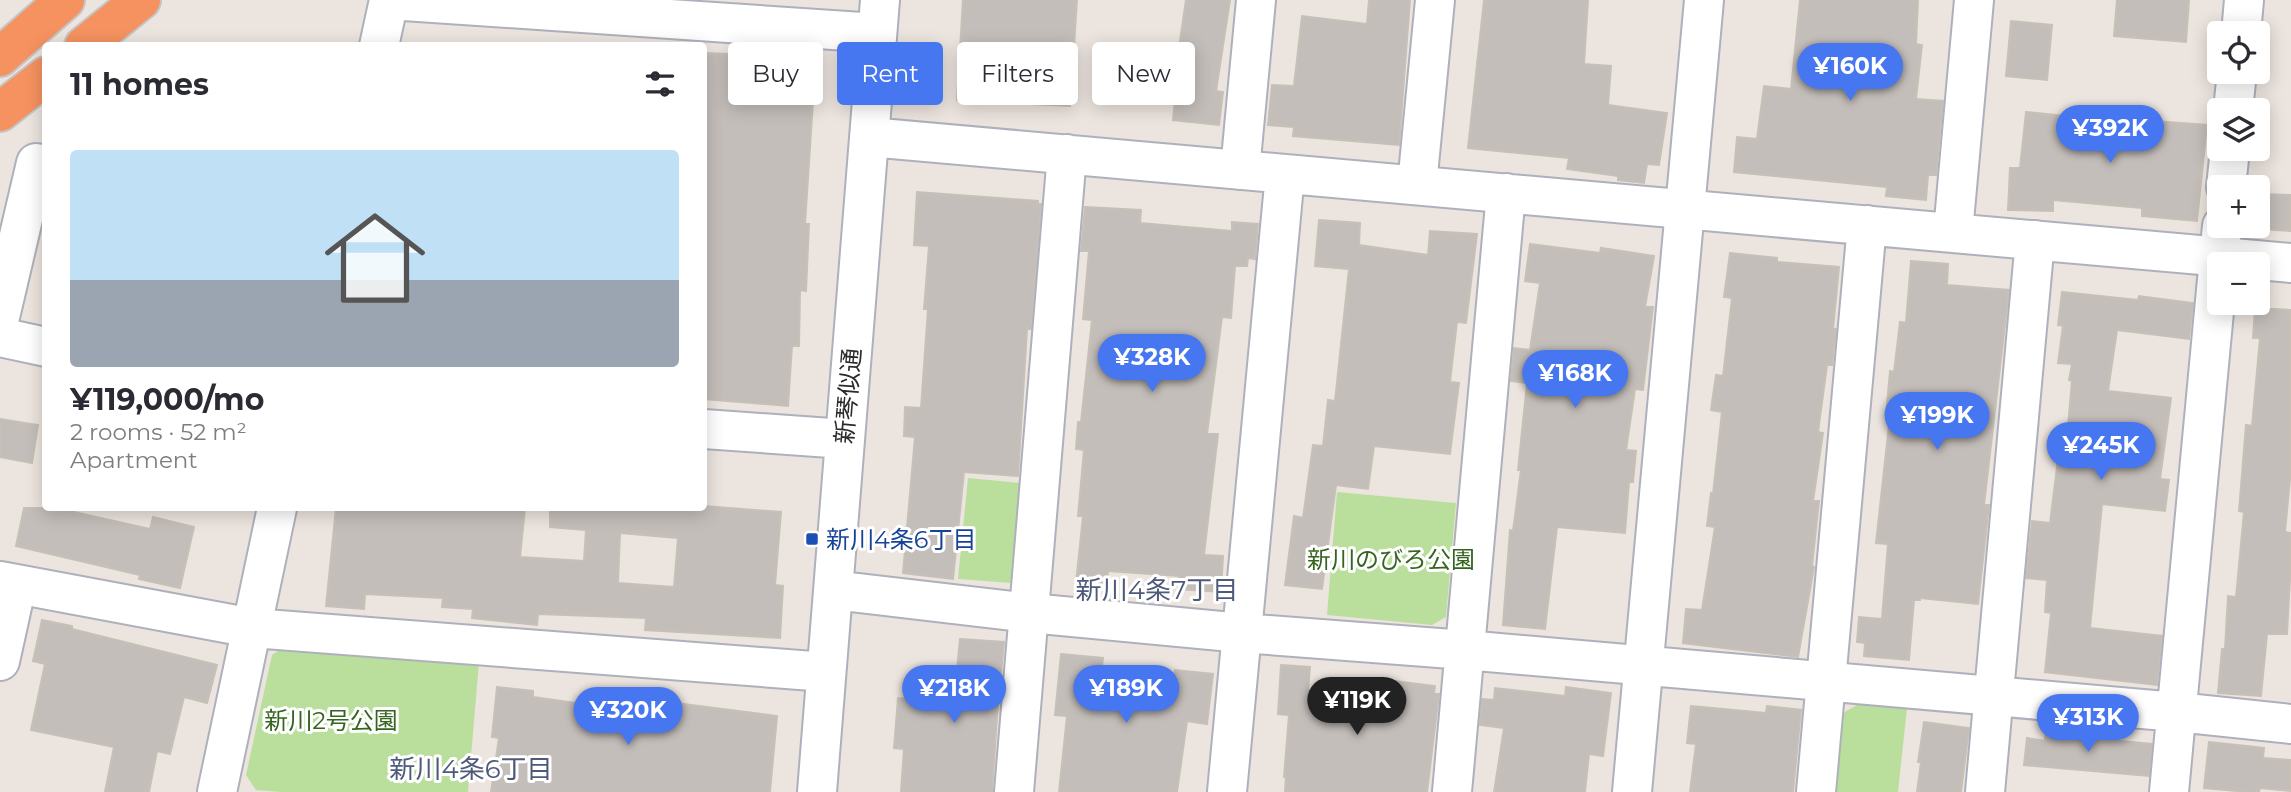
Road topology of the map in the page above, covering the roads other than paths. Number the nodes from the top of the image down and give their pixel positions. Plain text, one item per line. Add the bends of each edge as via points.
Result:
1 (141, 0) edge
2 (1256, 0) edge
3 (1435, 0) edge
4 (1704, 0) edge
5 (1974, 0) edge
6 (2244, 0) edge
7 (58, 7) edge
8 (879, 17) edge
9 (668, 21) edge
10 (2242, 21) edge
11 (89, 42) edge
12 (380, 42) edge
13 (0, 57) edge
14 (42, 79) edge
15 (0, 112) edge
16 (869, 137) junction
17 (1067, 154) junction
18 (42, 165) edge
19 (1240, 170) junction
20 (1285, 174) junction
21 (1416, 185) junction
22 (1506, 193) junction
23 (1685, 209) junction
24 (1867, 225) junction
25 (1952, 232) junction
26 (2035, 240) junction
27 (2221, 241) edge
28 (2291, 263) edge
29 (0, 317) edge
30 (0, 337) edge
31 (42, 346) edge
32 (707, 429) edge
33 (845, 439) junction
34 (276, 511) edge
35 (8, 583) edge
36 (833, 590) junction
37 (1030, 613) junction
38 (252, 628) junction
39 (1242, 634) junction
40 (1465, 650) junction
41 (0, 661) edge
42 (1644, 666) junction
43 (826, 672) junction
44 (1827, 683) junction
45 (1993, 696) junction
46 (2177, 712) junction
47 (2291, 724) edge
48 (217, 792) edge
49 (817, 792) edge
50 (1014, 792) edge
51 (1227, 792) edge
52 (1452, 792) edge
53 (1632, 792) edge
54 (1816, 792) edge
55 (1985, 792) edge
56 (2169, 792) edge

1 - 11 highway
2 - 19 street
3 - 21 street
4 - 23 street
5 - 25 street
6 - 10 street
7 - 13 highway
8 - 9 street
8 - 16 street, 新琴似通
9 - 12 street via 389,0
14 - 15 highway
16 - 17 street
16 - 33 street, 新琴似通
17 - 19 street
17 - 37 street
18 - 29 street via 36,163
19 - 20 street
20 - 21 street
20 - 39 street
21 - 22 street
22 - 23 street
22 - 40 street
23 - 24 street
23 - 42 street
24 - 25 street
24 - 44 street
25 - 26 street
26 - 27 street
26 - 45 street
27 - 28 street
27 - 46 street
30 - 31 street
32 - 33 street
33 - 36 street, 新琴似通
34 - 38 street
35 - 38 street
35 - 41 street
36 - 37 street
36 - 43 street, 新琴似通
37 - 39 street
37 - 50 street
38 - 43 street
38 - 48 street
39 - 40 street
39 - 51 street
40 - 42 street
40 - 52 street
42 - 44 street
42 - 53 street
43 - 49 street, 新琴似通
44 - 45 street
44 - 54 street
45 - 46 street
45 - 55 street
46 - 47 street
46 - 56 street

